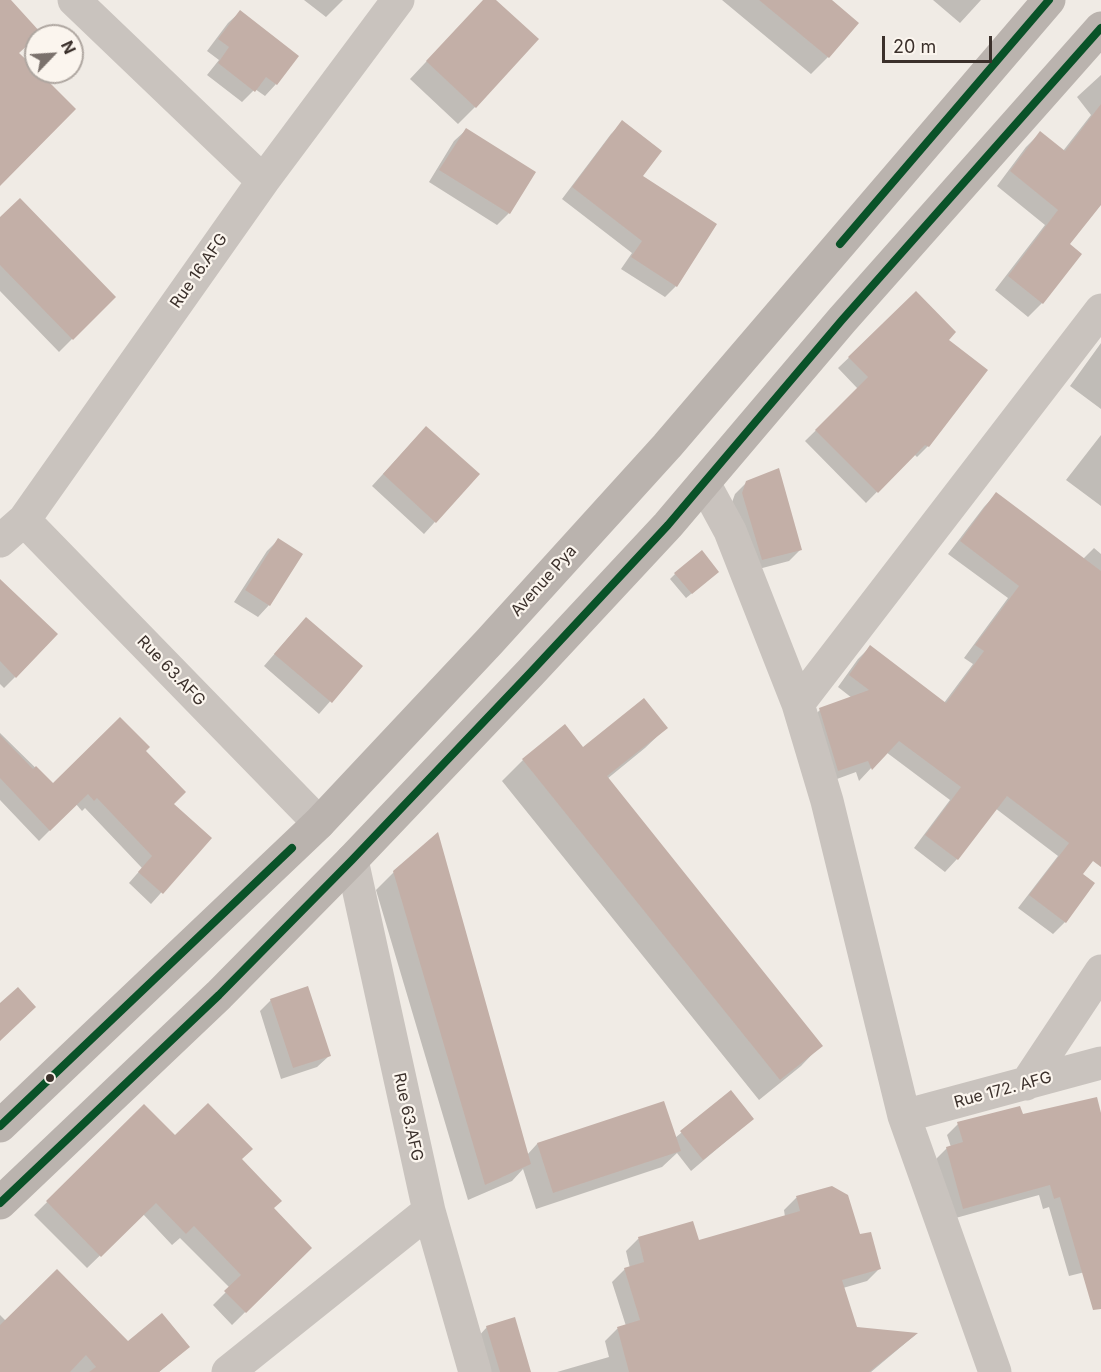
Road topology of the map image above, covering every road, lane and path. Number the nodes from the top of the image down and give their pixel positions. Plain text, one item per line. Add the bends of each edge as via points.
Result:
1 (74, 0) edge
2 (398, 0) edge
3 (1049, 0) edge
4 (1101, 28) edge
5 (263, 181) junction
6 (1101, 310) edge
7 (667, 446) junction
8 (704, 483) junction
9 (24, 519) junction
10 (0, 542) edge
11 (798, 704) junction
12 (319, 823) junction
13 (351, 860) junction
14 (1101, 971) edge
15 (1101, 1063) edge
16 (1026, 1084) junction
17 (904, 1116) junction
18 (0, 1126) edge
19 (0, 1203) edge
20 (429, 1211) junction
21 (228, 1372) edge
22 (475, 1372) edge
23 (995, 1372) edge

1 - 5 street
2 - 5 street, Rue 16.AFG
3 - 7 main road, Avenue Pya
4 - 8 main road via 842,320
5 - 9 street, Rue 16.AFG
6 - 11 street
7 - 8 main road
7 - 12 main road, Avenue Pya
8 - 11 street via 730,531
8 - 13 main road
9 - 10 street, Rue 16.AFG
9 - 12 street, Rue 63.AFG
11 - 17 street via 827,801
12 - 13 main road
12 - 18 main road, Avenue Pya
13 - 19 main road via 219,995
13 - 20 street, Rue 63.AFG
14 - 16 street
15 - 16 street, Rue 172. AFG
16 - 17 street, Rue 172. AFG
17 - 23 street
20 - 21 street
20 - 22 street, Rue 63.AFG

